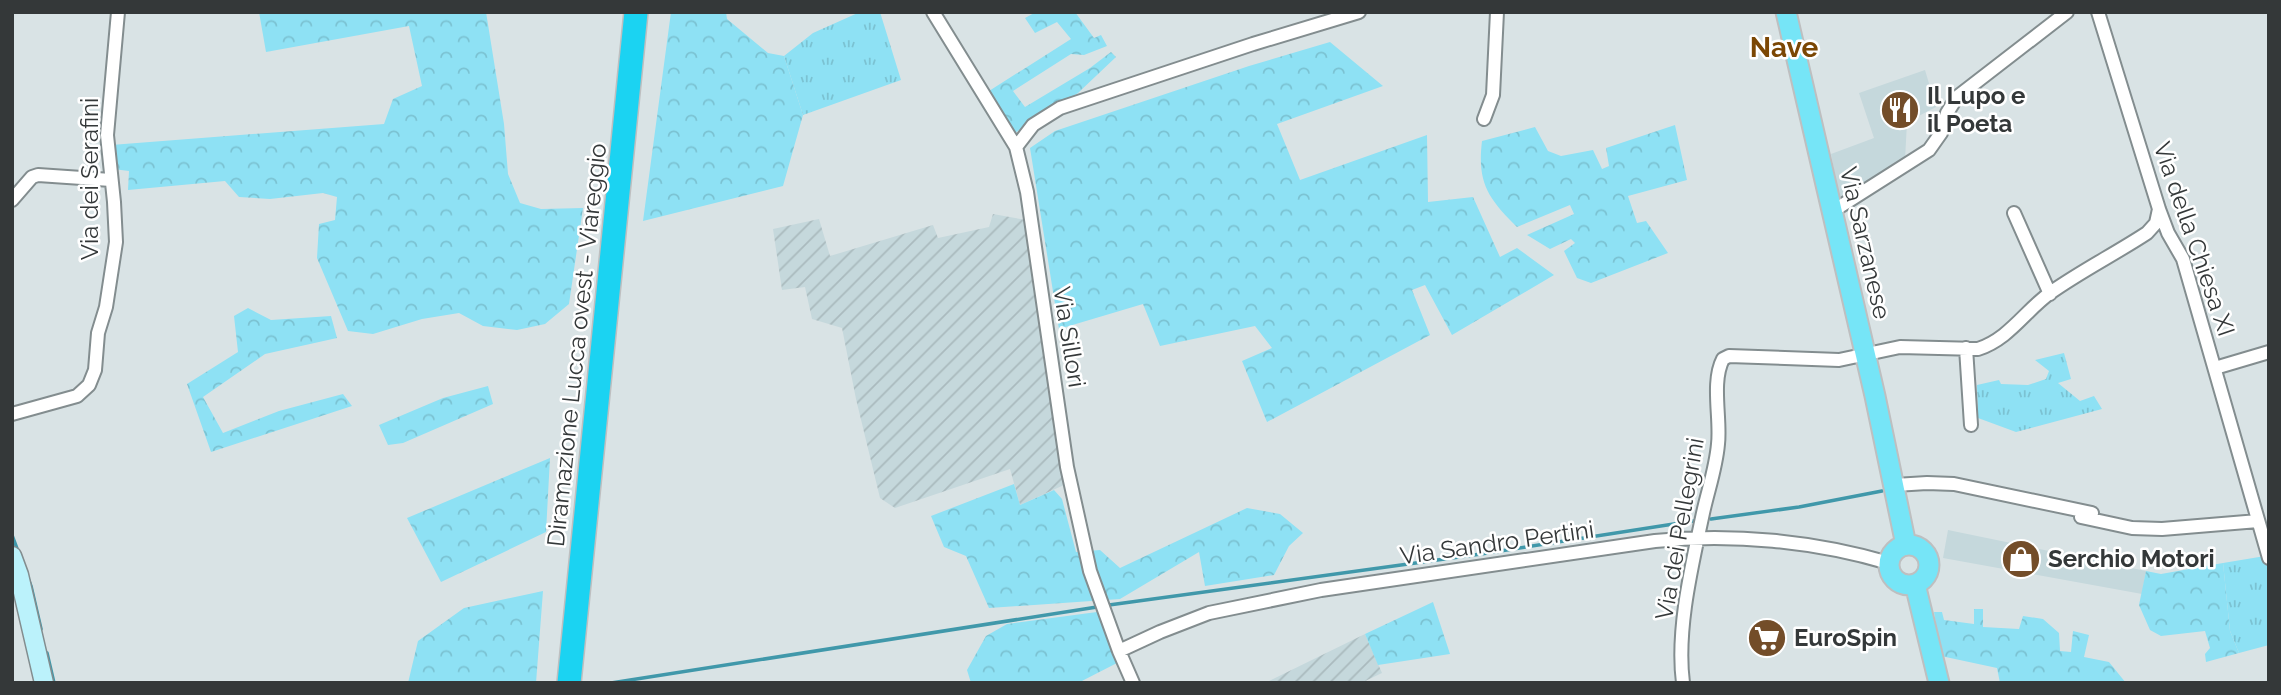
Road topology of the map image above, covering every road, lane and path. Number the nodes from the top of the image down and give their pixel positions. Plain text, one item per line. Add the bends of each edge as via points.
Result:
1 (118, 12) edge
2 (621, 12) edge
3 (636, 12) edge
4 (933, 12) edge
5 (1359, 12) edge
6 (1497, 12) edge
7 (1786, 12) edge
8 (2067, 12) edge
9 (2098, 12) edge
10 (1484, 119) dead end
11 (1016, 147) junction
12 (111, 180) junction
13 (12, 200) edge
14 (2159, 209) junction
15 (1833, 211) junction
16 (2014, 213) dead end
17 (2049, 294) junction
18 (1966, 348) junction
19 (2269, 352) edge
20 (1866, 355) junction
21 (2215, 368) junction
22 (12, 414) edge
23 (1972, 425) dead end
24 (1895, 485) junction
25 (2092, 513) dead end
26 (2077, 516) dead end
27 (2258, 521) junction
28 (1699, 536) junction
29 (1906, 545) junction
30 (12, 556) edge
31 (2269, 558) edge
32 (1889, 563) junction
33 (1915, 584) junction
34 (1119, 651) junction
35 (44, 683) edge
36 (554, 683) edge
37 (569, 683) edge
38 (1133, 683) edge
39 (1683, 683) edge
40 (1939, 683) edge

1 - 12 street, Via dei Serafini via 107,135
2 - 36 highway, Diramazione Lucca ovest - Viareggio
3 - 37 highway, Diramazione Lucca ovest - Viareggio
4 - 11 street, Via Sillori
5 - 11 street via 1060,108 1032,125
6 - 10 street via 1493,95
7 - 15 main road, Via Sarzanese
8 - 15 street via 1958,97 1928,150
9 - 14 street, Via della Chiesa XI
11 - 34 street, Via Sillori via 1027,192 1067,467 1090,571
12 - 13 street via 38,175
12 - 22 street, Via dei Serafini via 116,242 92,376 77,396
14 - 17 street via 2156,223 2147,233
14 - 21 street, Via della Chiesa XI via 2183,258
15 - 20 main road, Via Sarzanese
16 - 17 street
17 - 18 street via 1999,341
18 - 20 street via 1900,347
18 - 23 street
19 - 21 street
20 - 24 main road, Via Sarzanese
20 - 28 street, Via dei Pellegrini via 1839,360 1723,359 1718,372 1719,443
21 - 27 street, Via della Chiesa XI
24 - 25 street via 1954,485
24 - 29 main road, Via Sarzanese
26 - 27 street via 2132,528 2162,529
27 - 31 street, Via della Chiesa XI
28 - 32 street, Via Sandro Pertini via 1845,550
28 - 34 street, Via Sandro Pertini via 1321,590 1209,613
28 - 39 street, Via dei Pellegrini via 1680,660
29 - 32 main road via 1895,551
29 - 33 main road via 1919,547 1928,557 1926,577
30 - 35 main road
32 - 33 main road via 1896,580
33 - 40 main road
34 - 38 street, Via Sillori

